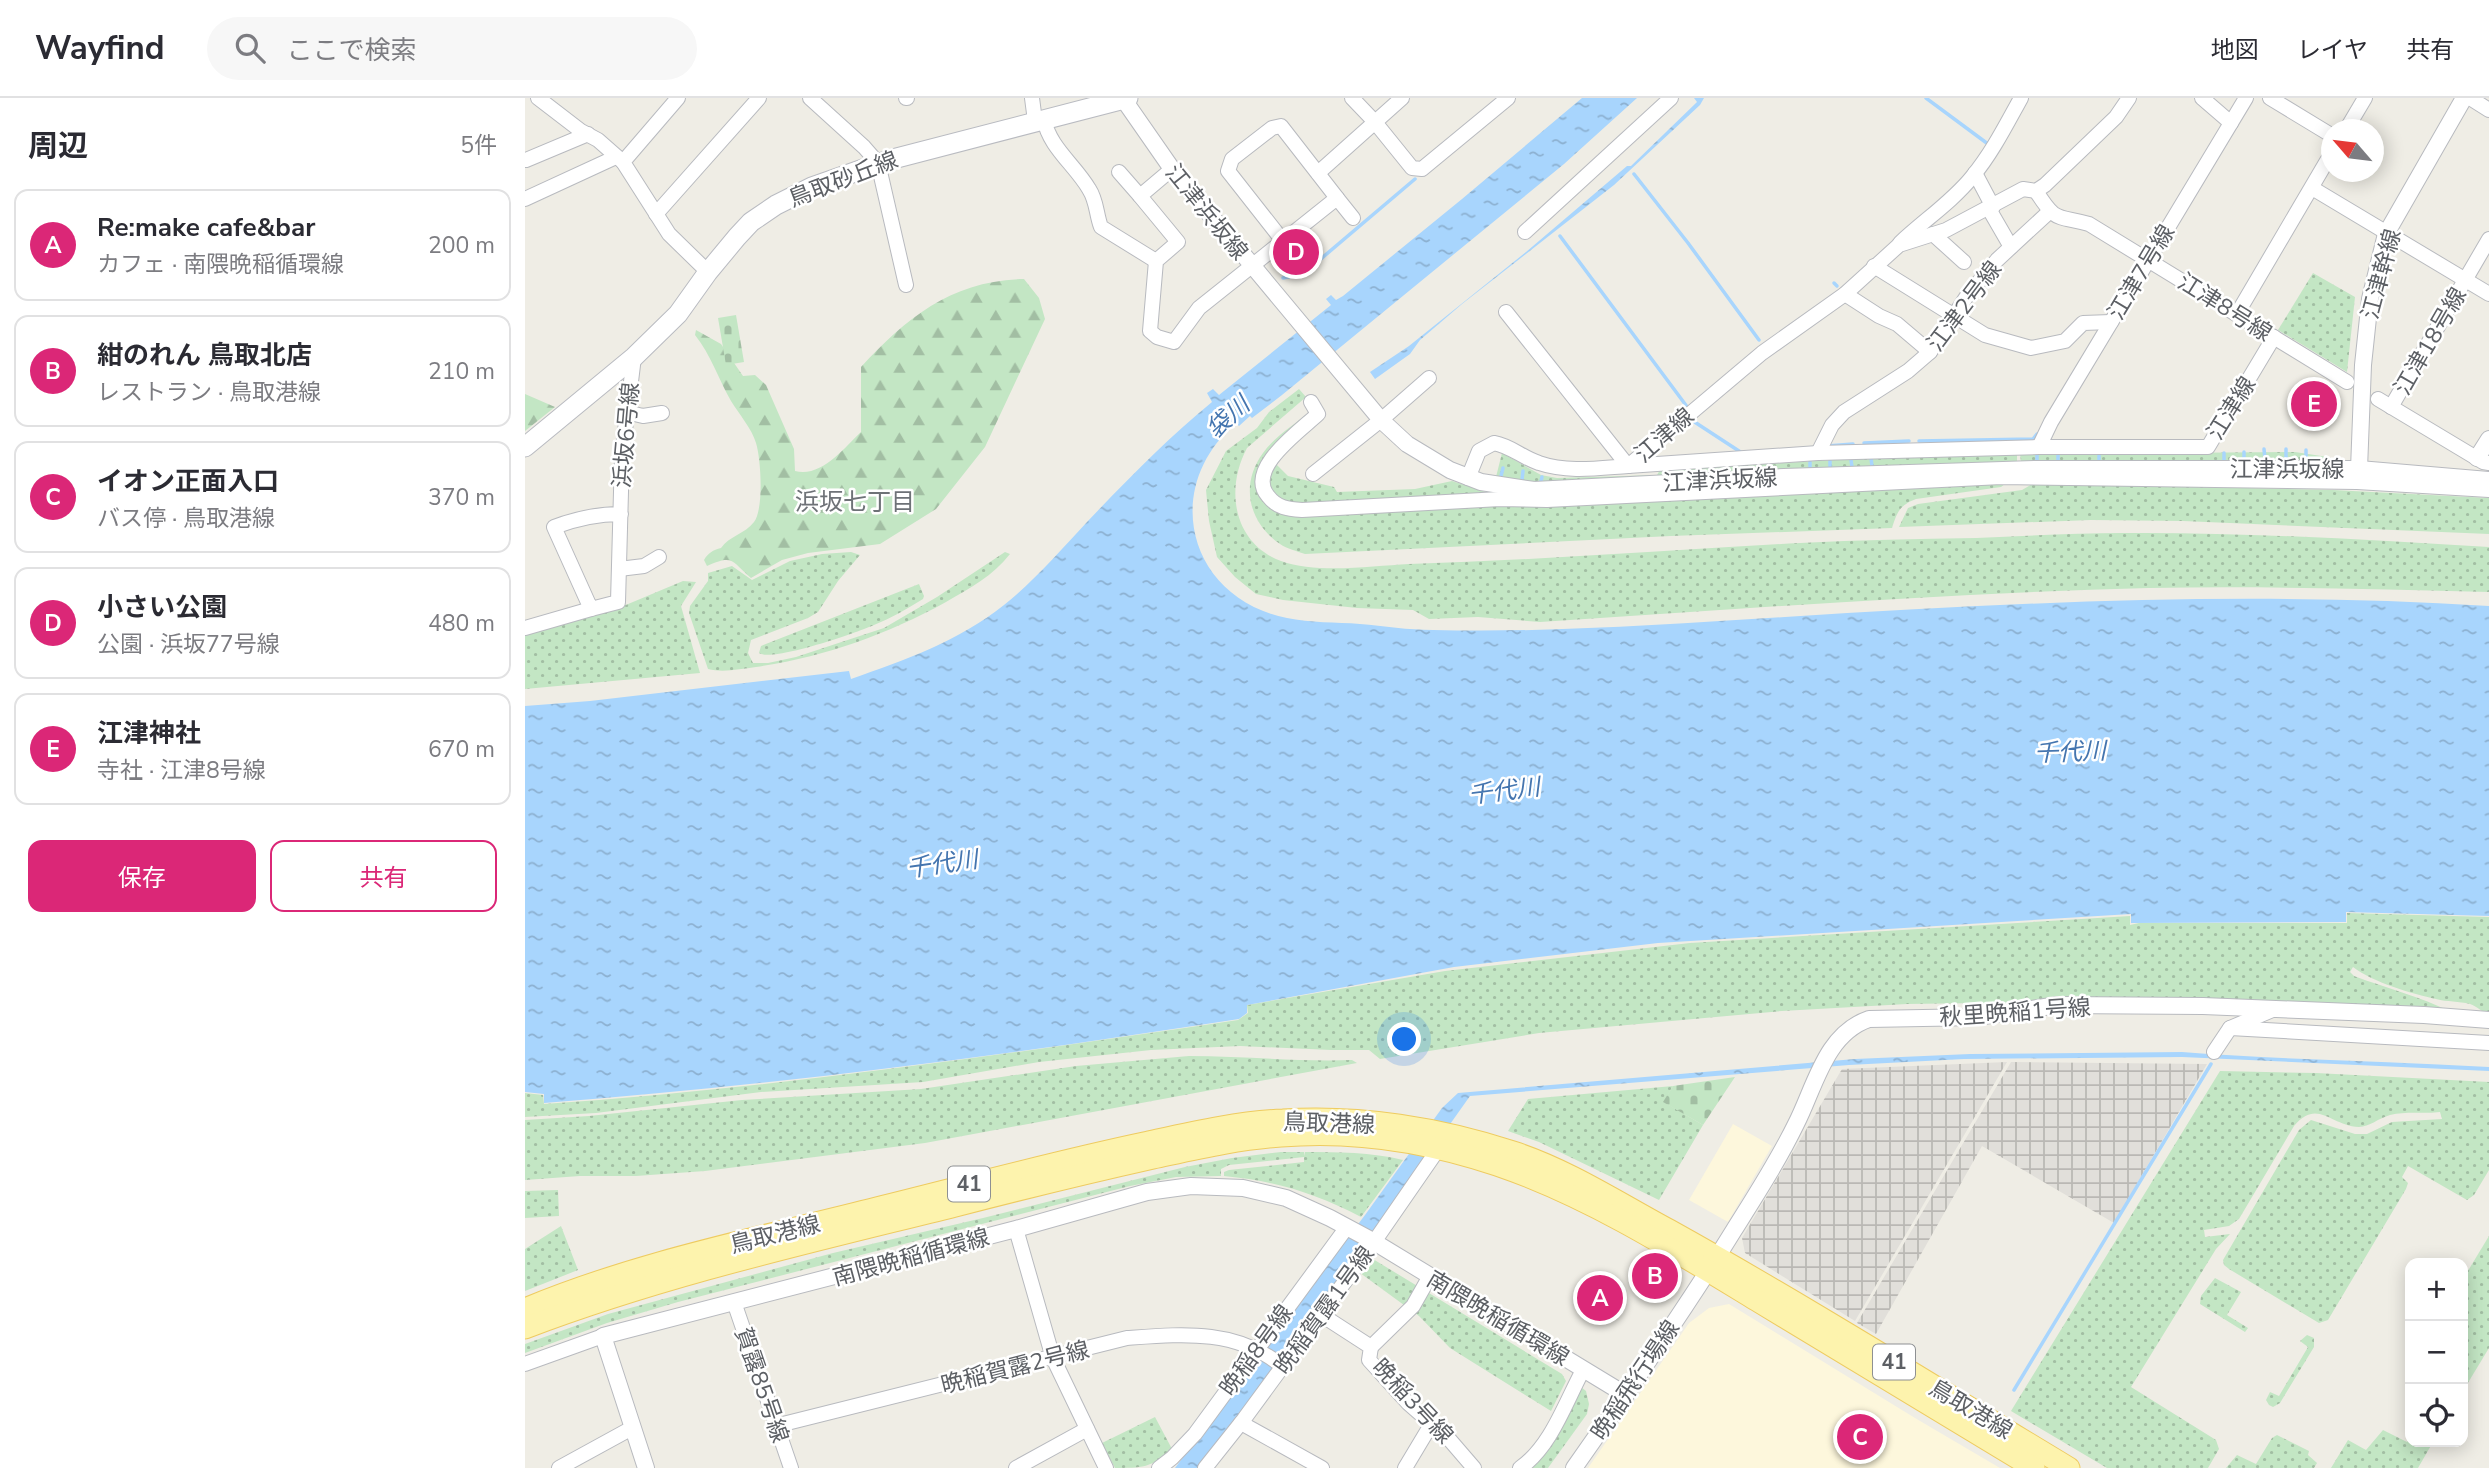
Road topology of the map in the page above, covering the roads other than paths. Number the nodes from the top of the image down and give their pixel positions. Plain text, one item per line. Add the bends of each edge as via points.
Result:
1 (538, 98) edge
2 (677, 98) edge
3 (759, 98) edge
4 (1033, 98) edge
5 (1352, 98) edge
6 (1402, 98) edge
7 (1508, 98) edge
8 (1671, 98) edge
9 (2021, 98) edge
10 (2129, 98) edge
11 (2202, 98) edge
12 (2246, 98) edge
13 (2270, 98) edge
14 (2365, 98) edge
15 (2464, 98) edge
16 (2470, 98) edge
17 (813, 99) edge
18 (1125, 99) edge
19 (2489, 110) edge
20 (2353, 119) edge
21 (1040, 120) junction
22 (1374, 121) junction
23 (2231, 123) junction
24 (2321, 128) edge
25 (588, 134) junction
26 (526, 160) edge
27 (620, 160) junction
28 (878, 163) junction
29 (1172, 169) junction
30 (1119, 172) dead end
31 (1318, 173) junction
32 (1975, 173) junction
33 (2321, 173) edge
34 (2312, 188) junction
35 (2036, 191) junction
36 (1140, 197) junction
37 (1337, 198) junction
38 (525, 199) edge
39 (1991, 208) junction
40 (2049, 212) junction
41 (656, 214) junction
42 (1353, 218) dead end
43 (1525, 232) dead end
44 (1933, 234) junction
45 (2386, 234) junction
46 (2489, 239) edge
47 (1283, 241) junction
48 (1899, 245) junction
49 (2011, 247) junction
50 (2149, 259) junction
51 (1156, 261) junction
52 (1963, 262) dead end
53 (1250, 265) junction
54 (1874, 266) junction
55 (708, 272) junction
56 (2465, 280) junction
57 (906, 285) dead end
58 (1846, 294) junction
59 (2489, 294) edge
60 (1506, 312) dead end
61 (2237, 314) junction
62 (1953, 317) junction
63 (2111, 322) junction
64 (2274, 337) junction
65 (1930, 352) junction
66 (634, 357) junction
67 (1429, 378) dead end
68 (2347, 382) dead end
69 (2378, 399) dead end
70 (1311, 402) dead end
71 (2391, 407) junction
72 (626, 412) junction
73 (662, 414) dead end
74 (1381, 420) junction
75 (2489, 439) edge
76 (525, 447) edge
77 (2039, 447) junction
78 (1818, 453) junction
79 (2483, 461) edge
80 (1628, 466) junction
81 (2359, 469) junction
82 (1313, 474) dead end
83 (1468, 478) junction
84 (2489, 480) edge
85 (2489, 490) edge
86 (621, 514) junction
87 (659, 557) dead end
88 (619, 569) junction
89 (591, 609) junction
90 (525, 628) edge
91 (2275, 1009) junction
92 (2489, 1020) edge
93 (2230, 1028) junction
94 (2489, 1044) edge
95 (2214, 1052) dead end
96 (1418, 1137) junction
97 (1440, 1143) junction
98 (1349, 1228) junction
99 (1016, 1229) junction
100 (1373, 1241) junction
101 (1713, 1263) junction
102 (1430, 1276) junction
103 (734, 1303) junction
104 (525, 1309) edge
105 (1320, 1314) junction
106 (525, 1328) edge
107 (603, 1336) junction
108 (1371, 1346) junction
109 (1259, 1350) junction
110 (1053, 1358) junction
111 (525, 1364) edge
112 (1281, 1365) junction
113 (1583, 1370) junction
114 (1626, 1395) junction
115 (1241, 1423) junction
116 (1432, 1423) junction
117 (775, 1426) junction
118 (632, 1428) junction
119 (1087, 1429) junction
120 (559, 1468) edge
121 (646, 1468) edge
122 (791, 1468) edge
123 (1016, 1468) edge
124 (1106, 1468) edge
125 (1159, 1468) edge
126 (1205, 1468) edge
127 (1322, 1468) edge
128 (1405, 1468) edge
129 (1474, 1468) edge
130 (1520, 1468) edge
131 (1574, 1468) edge
132 (2034, 1468) edge
133 (2069, 1468) edge

1 - 25 street
2 - 27 street
3 - 41 street
4 - 21 street
5 - 22 street
6 - 22 street
7 - 22 street via 1422,169 1412,168
8 - 43 street
9 - 32 street
10 - 35 street, 江津線 via 2069,165
11 - 23 street
12 - 23 street, 江津7号線
13 - 24 street
14 - 20 street
15 - 45 street, 江津幹線
16 - 19 street
17 - 28 street
18 - 21 main road, 鳥取砂丘線
18 - 29 street, 江津浜坂線
21 - 28 main road, 鳥取砂丘線
21 - 51 street via 1096,201 1101,227
22 - 31 street
23 - 50 street, 江津7号線
25 - 26 street
25 - 27 street
27 - 38 street
27 - 41 street
28 - 55 main road, 鳥取砂丘線 via 776,205 751,222
28 - 57 street
29 - 36 street
29 - 53 street, 江津浜坂線
30 - 36 street
31 - 37 street
31 - 47 street via 1282,127 1272,128 1232,159 1228,171
32 - 39 street
32 - 48 street
33 - 34 street
34 - 45 street
34 - 61 street
35 - 39 street, 江津線 via 2023,189
35 - 40 street
36 - 51 street via 1178,242
37 - 42 street
37 - 47 street
39 - 44 street, 江津線
39 - 49 street
40 - 49 street, 江津2号線
40 - 50 street, 江津8号線 via 2056,218 2089,224
41 - 55 street via 669,234
44 - 48 street, 江津線
44 - 52 street
45 - 56 street
45 - 81 street, 江津幹線 via 2370,299
46 - 56 street, 江津18号線
47 - 53 street
48 - 54 street, 江津線
49 - 62 street, 江津2号線
50 - 61 street, 江津8号線
50 - 63 street, 江津7号線
51 - 53 street via 1150,331 1174,342 1199,308
53 - 74 street, 江津浜坂線
54 - 58 street, 江津線
54 - 62 street
55 - 66 main road, 鳥取砂丘線 via 678,314
56 - 59 street
56 - 71 street, 江津18号線
58 - 65 street via 1897,324
58 - 80 street, 江津線 via 1762,353
60 - 80 street
61 - 64 street, 江津8号線
62 - 63 street via 1985,335 2031,348 2065,341 2083,323
62 - 65 street, 江津2号線
63 - 77 street, 江津7号線
64 - 68 street, 江津8号線
64 - 77 street, 江津線 via 2208,447
65 - 78 street, 江津2号線 via 1844,412
66 - 72 street, 浜坂6号線
66 - 76 main road, 鳥取砂丘線
67 - 74 street
69 - 71 street
70 - 85 street via 1318,414 1264,468 1264,492 1284,509 2001,477 2357,482
71 - 79 street
72 - 73 street
72 - 86 street, 浜坂6号線
74 - 82 street
74 - 83 street, 江津浜坂線 via 1407,444
75 - 79 street
77 - 78 street, 江津線
78 - 80 street, 江津線
80 - 83 street via 1557,468 1494,443 1479,451
81 - 83 street, 江津浜坂線 via 2035,469 1534,490
81 - 84 street, 江津浜坂線
86 - 88 street, 浜坂6号線
86 - 89 street, 浜坂6号線 via 554,527
87 - 88 street via 644,566
88 - 89 street, 浜坂6号線 via 618,602
89 - 90 street
91 - 92 street, 秋里晩稲1号線
91 - 93 street
91 - 101 street, 秋里晩稲1号線 via 2058,1005 1977,1017 1869,1019 1857,1024 1838,1040 1823,1064 1783,1150
93 - 94 street
93 - 95 street
96 - 97 main road, 鳥取港線 / 41
96 - 104 main road, 鳥取港線 / 41 via 1328,1119 1222,1126 1016,1172 695,1254
96 - 106 main road, 鳥取港線 / 41 via 1328,1134 1257,1138 1194,1149 739,1262 619,1295
97 - 100 street, 晩稲賀露1号線
97 - 101 main road, 鳥取港線 / 41 via 1509,1151 1551,1166
98 - 99 street, 南隈晩稲循環線 via 1286,1199 1243,1188 1191,1186 1147,1192
98 - 100 street, 南隈晩稲循環線
98 - 109 street, 晩稲8号線
99 - 103 street, 南隈晩稲循環線
99 - 110 street
100 - 102 street, 南隈晩稲循環線
100 - 105 street, 晩稲賀露1号線
101 - 114 street, 晩稲飛行場線
101 - 132 main road, 鳥取港線 / 41
101 - 133 main road, 鳥取港線 / 41
102 - 108 street via 1413,1306
102 - 113 street, 南隈晩稲循環線
103 - 107 street, 南隈晩稲循環線
103 - 117 street, 賀露85号線
105 - 108 street, 晩稲3号線
105 - 112 street, 晩稲賀露1号線
107 - 111 street
107 - 118 street
108 - 116 street, 晩稲3号線 via 1369,1360 1374,1367
109 - 110 street, 晩稲賀露2号線 via 1226,1338 1182,1334 1127,1338
109 - 112 street, 晩稲賀露2号線
109 - 125 street, 晩稲8号線 via 1195,1434
110 - 117 street, 晩稲賀露2号線
110 - 119 street
112 - 115 street, 晩稲賀露1号線
113 - 114 street, 南隈晩稲循環線
113 - 130 street via 1539,1450
114 - 131 street, 晩稲飛行場線
115 - 126 street, 晩稲賀露1号線
115 - 127 street
116 - 128 street
116 - 129 street, 晩稲3号線
117 - 122 street, 賀露85号線
118 - 120 street
118 - 121 street
119 - 123 street
119 - 124 street

